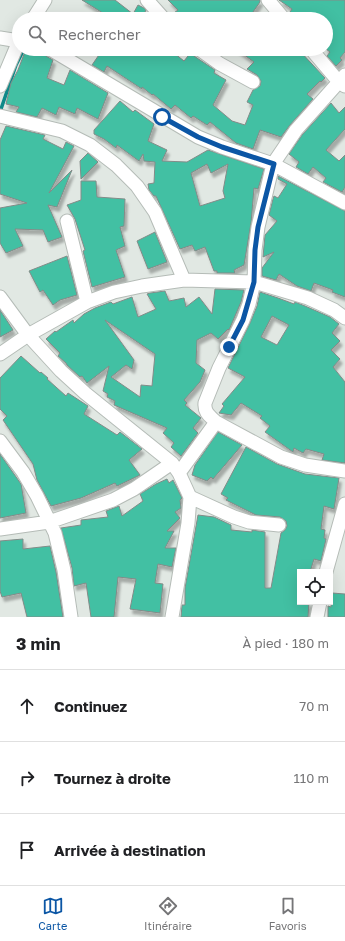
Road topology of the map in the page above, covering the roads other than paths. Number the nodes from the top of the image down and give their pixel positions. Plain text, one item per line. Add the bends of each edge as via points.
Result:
1 (45, 0) edge
2 (148, 0) edge
3 (268, 0) edge
4 (37, 12) edge
5 (158, 12) edge
6 (278, 12) edge
7 (0, 38) edge
8 (12, 40) edge
9 (13, 56) edge
10 (62, 56) edge
11 (209, 56) edge
12 (317, 56) edge
13 (343, 81) edge
14 (253, 82) dead end
15 (0, 86) edge
16 (0, 116) edge
17 (274, 164) junction
18 (345, 203) edge
19 (67, 221) dead end
20 (184, 280) junction
21 (254, 282) junction
22 (0, 297) edge
23 (87, 302) junction
24 (345, 318) edge
25 (28, 335) junction
26 (0, 354) edge
27 (216, 422) junction
28 (0, 441) edge
29 (175, 468) junction
30 (345, 471) edge
31 (190, 497) junction
32 (345, 504) edge
33 (49, 522) junction
34 (279, 526) dead end
35 (0, 529) edge
36 (327, 569) edge
37 (319, 605) edge
38 (71, 617) edge
39 (172, 617) edge
40 (317, 617) edge

1 - 4 street
2 - 5 street
3 - 6 street
7 - 8 street
9 - 15 street
10 - 17 street via 198,137
11 - 14 street
12 - 13 street
13 - 17 street via 296,130
16 - 20 street via 62,131 90,145 116,165 137,186 155,212
17 - 18 street
17 - 21 street via 258,227
19 - 23 street
20 - 21 street
20 - 23 street via 114,292
21 - 24 street via 308,298
21 - 27 street via 243,320 219,368 205,404 206,414
22 - 25 street
23 - 25 street
25 - 26 street
25 - 29 street via 85,393
27 - 29 street
27 - 30 street via 281,457 305,465
28 - 33 street via 23,472
29 - 31 street
29 - 33 street via 113,500
31 - 34 street via 249,522
31 - 39 street
32 - 36 street
33 - 35 street
33 - 38 street via 60,549
37 - 40 street

